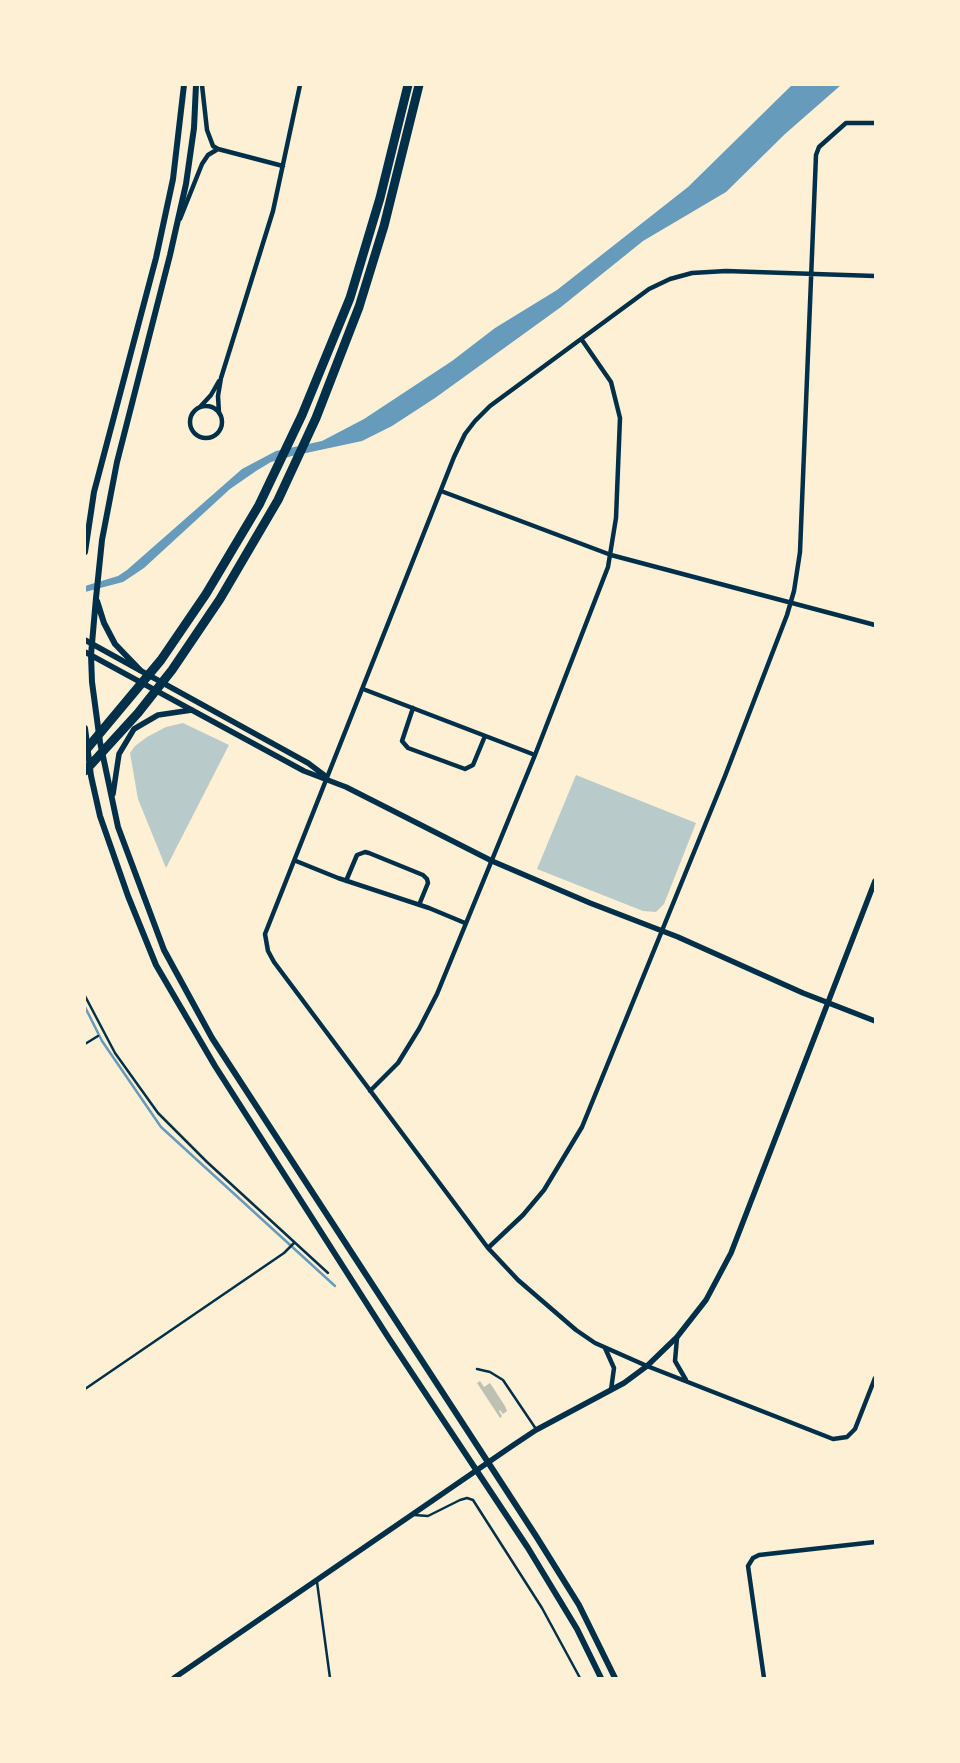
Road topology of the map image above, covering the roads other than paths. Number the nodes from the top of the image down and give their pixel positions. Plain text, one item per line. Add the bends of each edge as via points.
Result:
1 (184, 85) edge
2 (196, 85) edge
3 (202, 85) edge
4 (300, 85) edge
5 (408, 85) edge
6 (420, 85) edge
7 (875, 123) edge
8 (218, 149) junction
9 (283, 166) junction
10 (176, 228) junction
11 (811, 274) junction
12 (875, 276) edge
13 (582, 340) junction
14 (221, 378) junction
15 (199, 407) junction
16 (219, 413) junction
17 (442, 491) junction
18 (89, 519) junction
19 (85, 528) edge
20 (85, 552) edge
21 (611, 555) junction
22 (792, 603) junction
23 (97, 608) junction
24 (875, 626) edge
25 (85, 640) edge
26 (92, 644) junction
27 (88, 654) edge
28 (140, 670) junction
29 (363, 689) junction
30 (413, 708) junction
31 (192, 710) junction
32 (85, 728) edge
33 (485, 736) junction
34 (85, 750) edge
35 (535, 755) junction
36 (85, 771) edge
37 (327, 778) junction
38 (112, 802) junction
39 (296, 861) junction
40 (492, 862) junction
41 (346, 881) junction
42 (875, 881) edge
43 (419, 905) junction
44 (465, 923) junction
45 (663, 931) junction
46 (85, 996) edge
47 (828, 1003) junction
48 (875, 1020) edge
49 (98, 1036) dead end
50 (85, 1044) edge
51 (370, 1091) junction
52 (294, 1243) junction
53 (488, 1248) junction
54 (328, 1273) dead end
55 (677, 1336) junction
56 (604, 1347) junction
57 (647, 1366) junction
58 (477, 1369) dead end
59 (875, 1378) edge
60 (687, 1381) junction
61 (85, 1389) edge
62 (610, 1392) junction
63 (536, 1430) junction
64 (489, 1463) junction
65 (476, 1471) junction
66 (414, 1515) junction
67 (875, 1542) edge
68 (317, 1582) junction
69 (174, 1678) edge
70 (330, 1678) edge
71 (580, 1678) edge
72 (601, 1678) edge
73 (615, 1678) edge
74 (764, 1678) edge

1 - 18 main road via 178,157 170,197
2 - 10 main road via 190,157
3 - 8 street via 206,130 210,142
4 - 9 street
5 - 34 highway via 380,198 350,298 302,415 259,505 206,594 161,660
6 - 36 highway via 371,270 316,418 278,500 220,599 172,670
7 - 11 street via 846,123 817,150
8 - 9 street
8 - 10 street via 202,164
9 - 14 street via 266,236
10 - 23 main road via 117,462 98,573
11 - 12 street
11 - 13 street via 726,271 680,276 649,289
11 - 22 street via 800,552
13 - 17 street via 490,406 475,421 460,443
13 - 21 street via 607,374 619,407 619,486
14 - 15 street
14 - 16 street
15 - 16 street via 209,406
15 - 16 street via 191,414 190,425 200,438 212,437 220,430 222,419
17 - 21 street
17 - 29 street
18 - 19 street
18 - 20 main road
21 - 22 street
21 - 35 street
22 - 24 street
22 - 45 street
23 - 26 main road
23 - 28 main road via 116,644
25 - 26 street
26 - 27 main road
26 - 28 street
27 - 31 street
27 - 38 main road
28 - 37 street via 308,763
29 - 30 street
29 - 37 street
30 - 33 street
30 - 33 street via 402,741 408,748 465,769 473,765
31 - 37 street via 304,771
31 - 38 street via 158,715 134,729 119,754
32 - 65 main road via 100,816 156,965 215,1066
33 - 35 street
35 - 40 street
37 - 39 street
37 - 40 street
38 - 64 main road via 149,914 183,988 217,1046
39 - 41 street
39 - 51 street via 265,934 268,951
40 - 44 street
40 - 45 street
41 - 43 street
41 - 43 street via 357,855 369,853 427,879
42 - 47 street
43 - 44 street
44 - 51 street via 419,1030 391,1073
45 - 47 street
45 - 53 street via 573,1145 534,1203
46 - 52 lane via 115,1053 158,1113
47 - 48 street
47 - 55 street via 731,1253 706,1300
49 - 50 lane
51 - 53 street
52 - 54 lane
52 - 61 lane
53 - 56 street via 511,1274 554,1312
55 - 57 street
55 - 60 street via 675,1361
56 - 57 street
56 - 62 street via 613,1363
57 - 60 street
57 - 62 street
58 - 63 lane via 503,1380
59 - 60 street via 855,1429 847,1437 839,1439
62 - 63 street
63 - 64 street
64 - 65 street
64 - 73 main road via 579,1605
65 - 66 street
65 - 72 main road via 577,1629
66 - 68 street
66 - 71 lane via 428,1516 460,1500 473,1500 542,1608
67 - 74 street via 754,1558 748,1566
68 - 69 street
68 - 70 lane

